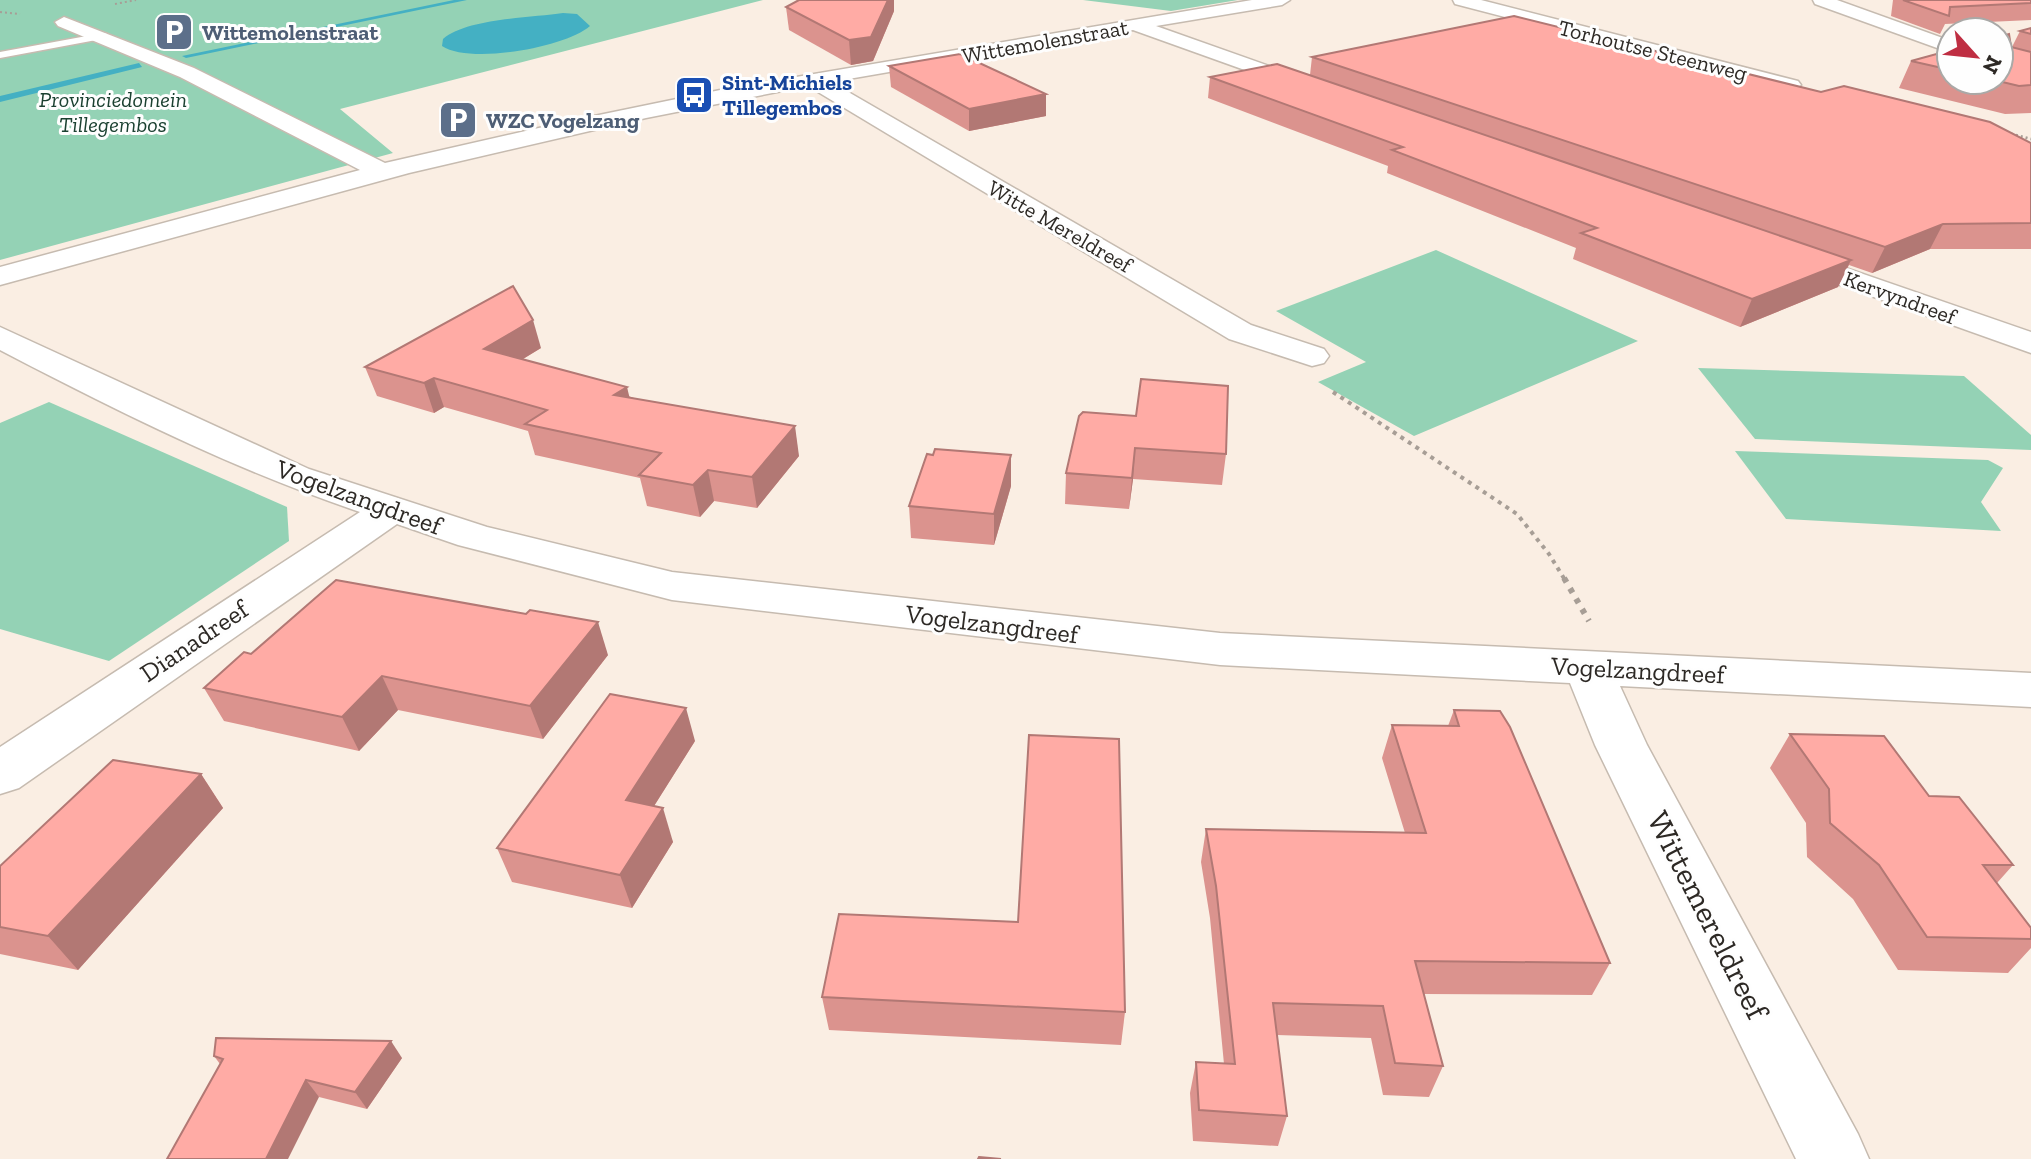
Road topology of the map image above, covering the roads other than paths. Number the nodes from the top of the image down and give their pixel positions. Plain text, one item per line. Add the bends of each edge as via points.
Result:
1 (1282, 0) edge
2 (1461, 0) edge
3 (1821, 0) edge
4 (64, 22) dead end
5 (1135, 25) junction
6 (103, 36) junction
7 (1935, 41) edge
8 (0, 55) edge
9 (814, 81) junction
10 (1805, 89) edge
11 (1329, 94) edge
12 (385, 173) junction
13 (1762, 248) edge
14 (0, 276) edge
15 (0, 337) edge
16 (2031, 343) edge
17 (1312, 356) road end
18 (389, 511) junction
19 (1604, 668) junction
20 (2031, 690) edge
21 (0, 774) edge
22 (1833, 1159) edge

1 - 5 street, Wittemolenstraat
2 - 10 street, Torhoutse Steenweg
3 - 7 street
4 - 6 street
5 - 9 street, Wittemolenstraat
5 - 11 street
6 - 8 lane
6 - 12 street
9 - 12 street, Wittemolenstraat via 581,125
9 - 17 street, Witte Mereldreef via 1240,332
12 - 14 street, Wittemolenstraat
13 - 16 street, Kervyndreef
15 - 18 street, Vogelzangdreef via 295,477
18 - 19 street, Vogelzangdreef via 672,586 1220,649
18 - 21 street, Dianadreef
19 - 20 street, Vogelzangdreef
19 - 22 street, Wittemereldreef via 1621,745

